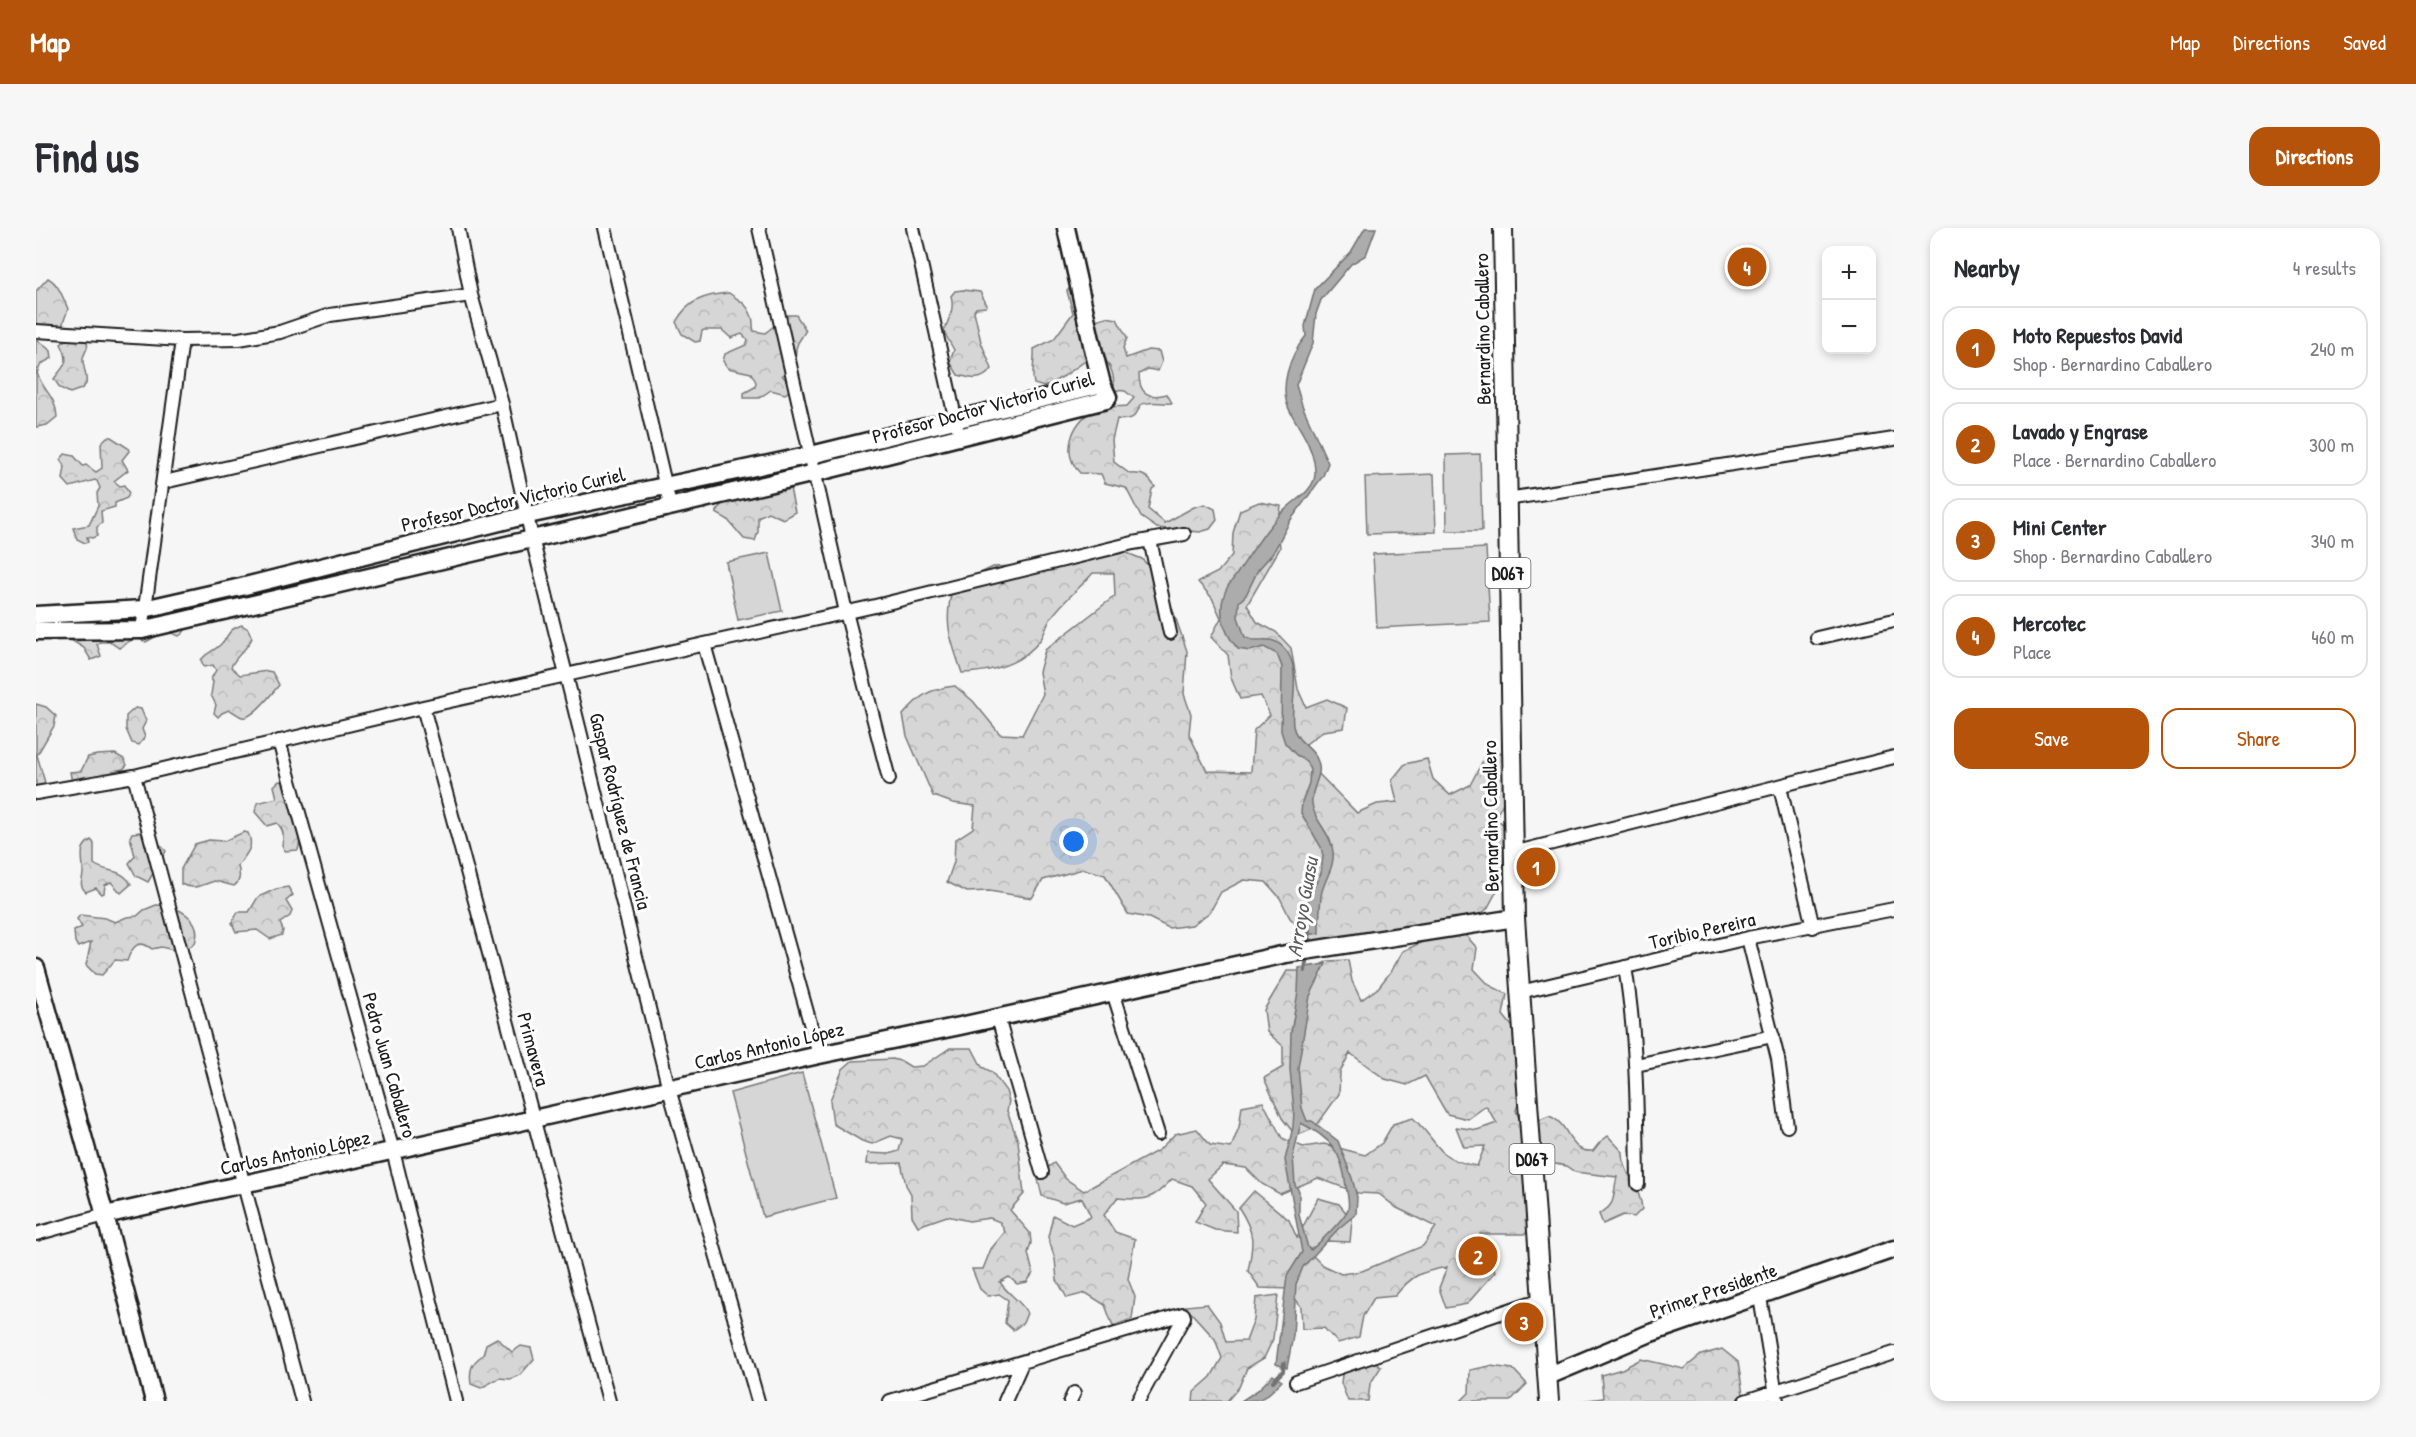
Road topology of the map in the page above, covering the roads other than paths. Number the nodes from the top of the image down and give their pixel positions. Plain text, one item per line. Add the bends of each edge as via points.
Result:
1 (458, 228) edge
2 (605, 228) edge
3 (759, 228) edge
4 (913, 228) edge
5 (1066, 228) edge
6 (1503, 228) edge
7 (471, 295) junction
8 (36, 331) edge
9 (182, 340) junction
10 (502, 404) junction
11 (958, 428) junction
12 (1894, 440) edge
13 (811, 455) junction
14 (815, 473) junction
15 (164, 482) junction
16 (665, 485) junction
17 (1507, 499) junction
18 (670, 505) junction
19 (528, 515) junction
20 (1184, 534) dead end
21 (532, 538) junction
22 (1150, 540) junction
23 (241, 587) junction
24 (245, 606) junction
25 (144, 609) junction
26 (846, 612) junction
27 (36, 615) edge
28 (1894, 620) edge
29 (142, 630) junction
30 (36, 631) edge
31 (1170, 633) dead end
32 (1817, 638) dead end
33 (704, 644) junction
34 (567, 676) junction
35 (423, 707) junction
36 (279, 741) junction
37 (1894, 757) edge
38 (134, 776) junction
39 (889, 779) dead end
40 (1780, 787) junction
41 (36, 793) edge
42 (1513, 853) junction
43 (1893, 909) edge
44 (1515, 918) junction
45 (1894, 922) edge
46 (1813, 927) junction
47 (1748, 938) junction
48 (1625, 968) junction
49 (36, 969) edge
50 (1113, 992) junction
51 (1520, 992) junction
52 (998, 1018) junction
53 (1773, 1036) junction
54 (819, 1055) junction
55 (1636, 1065) junction
56 (669, 1089) junction
57 (533, 1120) junction
58 (1787, 1126) dead end
59 (1158, 1134) dead end
60 (393, 1151) junction
61 (1042, 1172) dead end
62 (245, 1184) junction
63 (1638, 1184) dead end
64 (105, 1215) junction
65 (36, 1234) edge
66 (1894, 1249) edge
67 (1760, 1297) junction
68 (1542, 1299) junction
69 (1894, 1353) edge
70 (1022, 1363) junction
71 (1548, 1376) junction
72 (1296, 1382) dead end
73 (1775, 1396) edge
74 (154, 1401) edge
75 (302, 1401) edge
76 (456, 1401) edge
77 (609, 1401) edge
78 (758, 1401) edge
79 (891, 1401) edge
80 (1005, 1401) edge
81 (1138, 1401) edge
82 (1550, 1401) edge
83 (1745, 1401) edge

1 - 7 street, Gaspar Rodríguez de Francia
2 - 16 street
3 - 13 street
4 - 11 street
5 - 11 street, Profesor Doctor Victorio Curiel via 1102,384
6 - 17 main road, Bernardino Caballero / D067
7 - 9 street via 330,315 280,332 239,339
7 - 10 street, Gaspar Rodríguez de Francia
8 - 9 street
9 - 15 street
10 - 15 street
10 - 19 street, Gaspar Rodríguez de Francia
11 - 13 street, Profesor Doctor Victorio Curiel
11 - 14 street, Profesor Doctor Victorio Curiel
12 - 17 street
13 - 14 street
13 - 16 street, Profesor Doctor Victorio Curiel
14 - 18 street, Profesor Doctor Victorio Curiel
14 - 26 street
15 - 25 street
16 - 18 street
16 - 19 street, Profesor Doctor Victorio Curiel
17 - 42 main road, Bernardino Caballero / D067
18 - 21 street, Profesor Doctor Victorio Curiel
19 - 21 street, Gaspar Rodríguez de Francia
19 - 23 street, Profesor Doctor Victorio Curiel
20 - 22 street
21 - 24 street, Profesor Doctor Victorio Curiel
21 - 34 street, Gaspar Rodríguez de Francia
22 - 26 street
22 - 31 street
23 - 24 street
23 - 25 street, Profesor Doctor Victorio Curiel
24 - 29 street, Profesor Doctor Victorio Curiel
25 - 27 street, Profesor Doctor Victorio Curiel
25 - 29 street
26 - 33 street
26 - 39 street
28 - 32 street
29 - 30 street, Profesor Doctor Victorio Curiel
33 - 34 street
33 - 54 street
34 - 35 street
34 - 56 street, Gaspar Rodríguez de Francia
35 - 36 street
35 - 57 street, Primavera
36 - 38 street
36 - 60 street, Pedro Juan Caballero
37 - 40 street
38 - 41 street
38 - 62 street
40 - 42 street
40 - 46 street
42 - 44 main road, Bernardino Caballero / D067
43 - 45 street
43 - 46 street, Toribio Pereira
44 - 50 street, Carlos Antonio López via 1286,954
44 - 51 main road, Bernardino Caballero / D067
46 - 47 street, Toribio Pereira
47 - 48 street, Toribio Pereira
47 - 53 street
48 - 51 street, Toribio Pereira
48 - 55 street
49 - 64 street
50 - 52 street, Carlos Antonio López
50 - 59 street
51 - 68 main road, Bernardino Caballero / D067
52 - 54 street, Carlos Antonio López
52 - 61 street
53 - 55 street
53 - 58 street
54 - 56 street, Carlos Antonio López
55 - 63 street
56 - 57 street, Carlos Antonio López
56 - 78 street, Gaspar Rodríguez de Francia
57 - 60 street, Carlos Antonio López
57 - 77 street, Primavera
60 - 62 street, Carlos Antonio López
60 - 76 street, Pedro Juan Caballero
62 - 64 street, Carlos Antonio López
62 - 75 street
64 - 65 street, Carlos Antonio López
64 - 74 street
66 - 67 street, Primer Presidente
67 - 71 street, Primer Presidente via 1648,1335
67 - 73 street
68 - 71 main road, Bernardino Caballero / D067
68 - 72 street
69 - 73 street
70 - 79 street
70 - 80 street
70 - 81 street via 1183,1314
71 - 82 main road, Bernardino Caballero / D067
73 - 83 street

